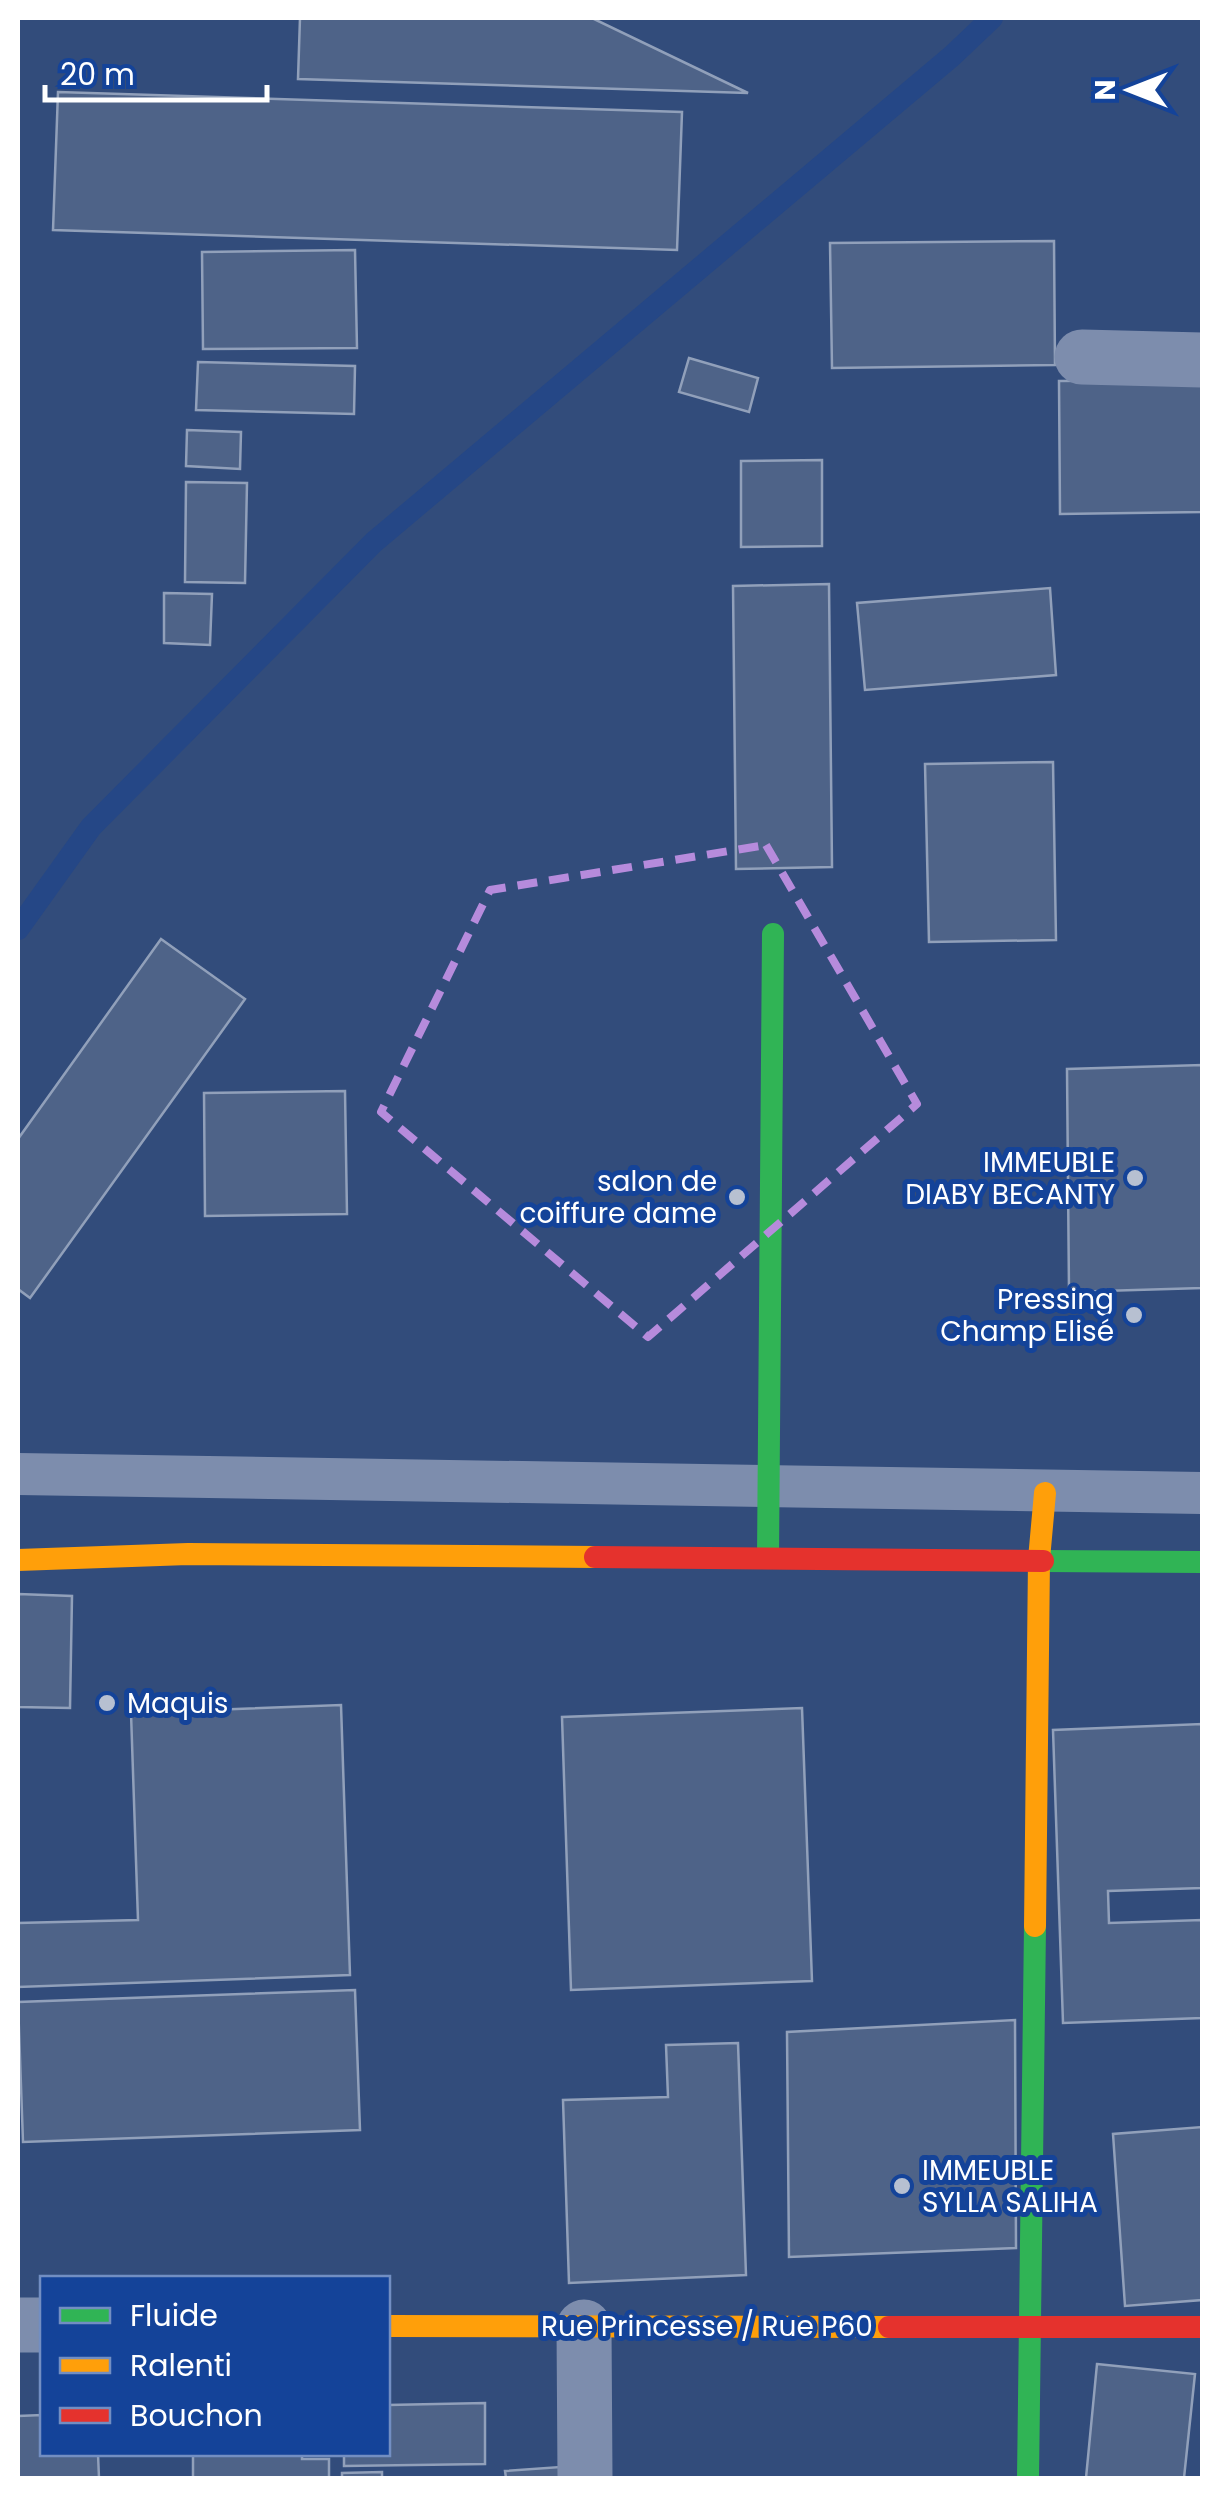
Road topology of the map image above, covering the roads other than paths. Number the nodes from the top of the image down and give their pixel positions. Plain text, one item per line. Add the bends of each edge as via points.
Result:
1 (1082, 357) dead end
2 (1202, 360) edge
3 (773, 934) dead end
4 (18, 1474) edge
5 (770, 1488) junction
6 (1045, 1492) junction
7 (1202, 1492) edge
8 (768, 1558) junction
9 (1039, 1559) junction
10 (18, 1560) edge
11 (1202, 1562) edge
12 (390, 2326) edge
13 (1027, 2326) junction
14 (584, 2327) junction
15 (1202, 2327) edge
16 (586, 2478) edge
17 (1028, 2478) edge

1 - 2 street
3 - 5 street
4 - 5 lane
5 - 6 lane
5 - 8 street
6 - 7 lane
6 - 9 street
8 - 9 street
8 - 10 street via 188,1554
9 - 11 street
9 - 13 street
12 - 14 street, Rue Princesse / Rue P60
13 - 14 street, Rue Princesse / Rue P60
13 - 15 street, Rue Princesse / Rue P60
13 - 17 street
14 - 16 street

